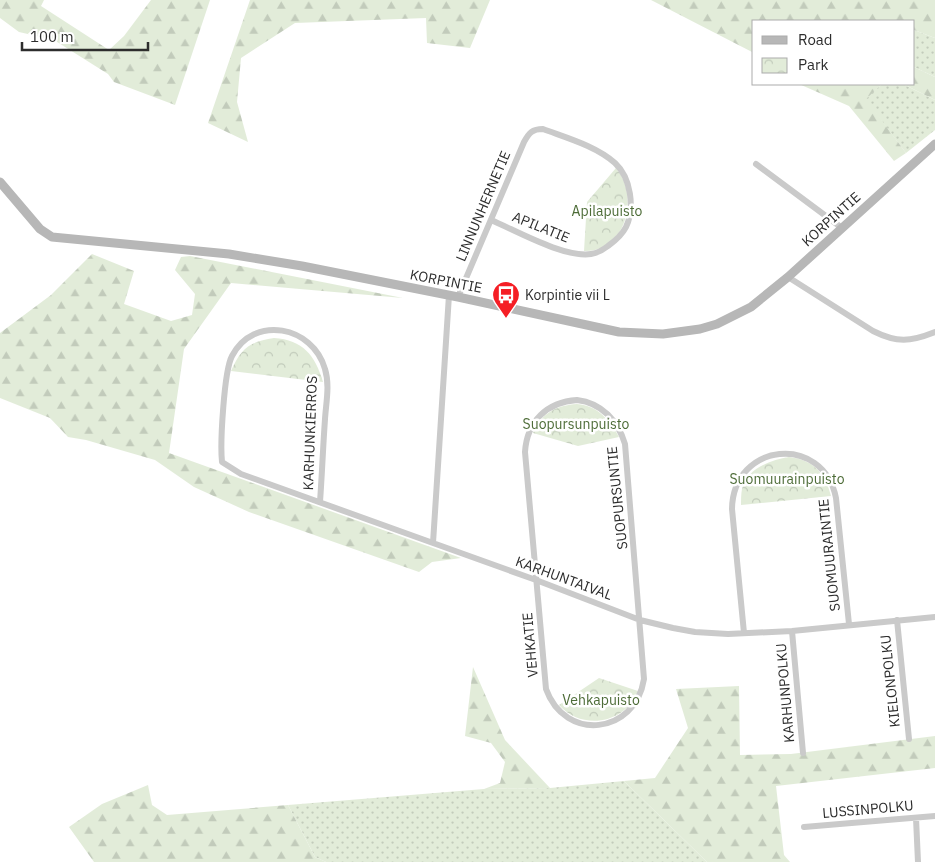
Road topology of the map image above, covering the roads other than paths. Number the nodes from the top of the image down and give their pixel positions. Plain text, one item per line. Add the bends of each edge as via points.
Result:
1 (535, 129) joint
2 (935, 144) edge
3 (756, 164) dead end
4 (0, 182) edge
5 (491, 220) junction
6 (842, 228) junction
7 (788, 277) junction
8 (454, 296) junction
9 (935, 332) edge
10 (320, 502) junction
11 (432, 544) junction
12 (536, 580) junction
13 (935, 617) edge
14 (640, 620) junction
15 (897, 620) junction
16 (849, 624) junction
17 (792, 631) junction
18 (744, 633) junction
19 (909, 739) dead end
20 (803, 753) dead end
21 (935, 816) edge
22 (916, 818) junction
23 (804, 828) dead end
24 (918, 862) edge

1 - 5 street, LINNUNHERNETIE via 524,142
1 - 5 street, APILATIE via 584,145 615,163 622,172 630,195 626,228 603,250 576,254
2 - 6 street, KORPINTIE
3 - 6 street
4 - 8 street, KORPINTIE via 40,229 52,237 229,254
5 - 8 street, LINNUNHERNETIE
6 - 7 street, KORPINTIE
7 - 8 street, KORPINTIE via 751,307 726,320 700,329 663,334 619,332
7 - 9 street via 886,337 908,341
8 - 11 street
10 - 10 street, KARHUNKIERROS via 242,474 222,462 226,371 236,349 255,334 279,329 295,334 309,343 326,370
10 - 11 street, KARHUNKIERROS
11 - 12 street, KARHUNTAIVAL
12 - 14 street, KARHUNTAIVAL
12 - 14 street, VEHKATIE via 546,689 558,710 570,719 593,725 610,723 636,703 644,679
12 - 14 street, SUOPURSUNTIE via 525,452 527,436 540,414 553,405 569,400 585,401 609,415 625,444
13 - 15 street, KARHUNTAIVAL
14 - 18 street, KARHUNTAIVAL via 695,632
15 - 16 street, KARHUNTAIVAL
15 - 19 street, KIELONPOLKU
16 - 17 street, KARHUNTAIVAL
16 - 18 street, SUOMUURAINTIE via 832,483 810,460 796,454 780,454 764,457 751,466 740,478 734,493 732,509
17 - 18 street, KARHUNTAIVAL
17 - 20 street, KARHUNPOLKU
21 - 22 street, LUSSINPOLKU
22 - 23 street, LUSSINPOLKU
22 - 24 street

